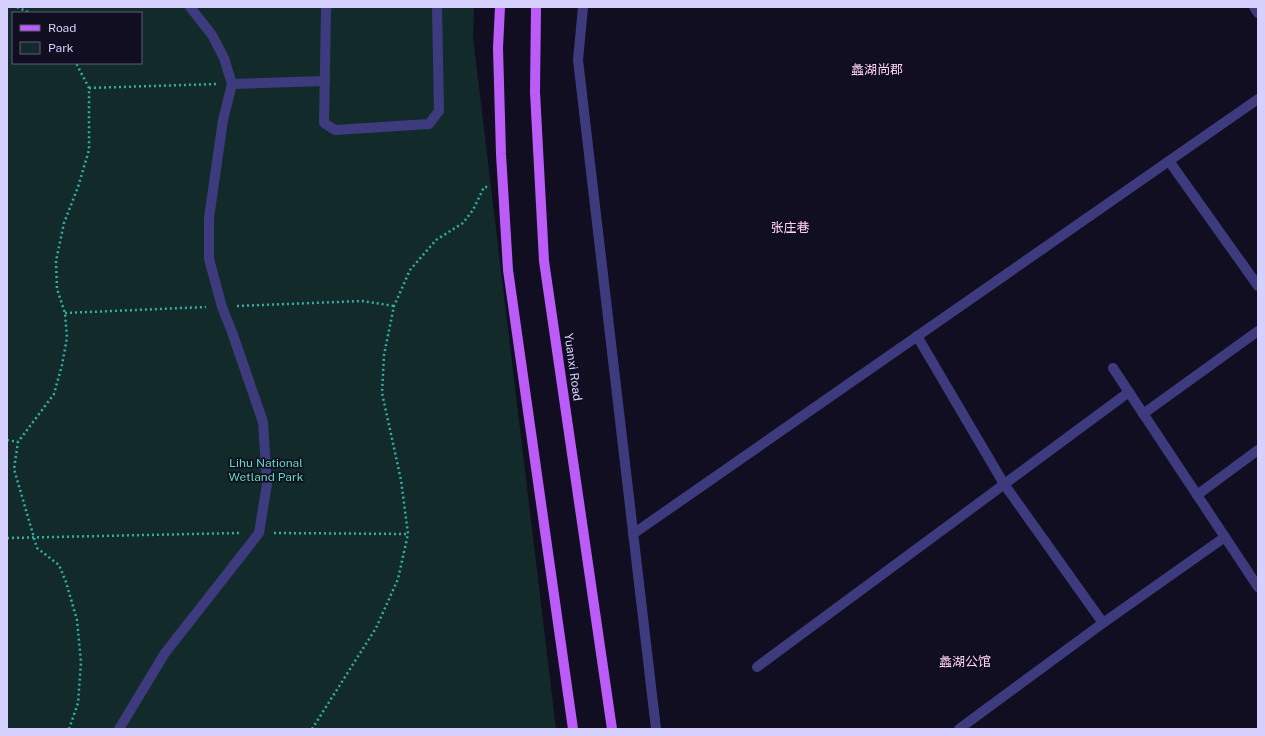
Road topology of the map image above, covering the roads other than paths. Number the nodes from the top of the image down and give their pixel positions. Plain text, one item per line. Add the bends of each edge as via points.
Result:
1 (190, 7) edge
2 (327, 7) edge
3 (436, 7) edge
4 (500, 7) edge
5 (536, 7) edge
6 (583, 7) edge
7 (1254, 7) edge
8 (1258, 13) edge
9 (324, 81) junction
10 (232, 84) junction
11 (1258, 99) edge
12 (1169, 161) junction
13 (1258, 286) edge
14 (1258, 331) edge
15 (917, 336) junction
16 (1113, 368) dead end
17 (1129, 392) junction
18 (1143, 414) junction
19 (1258, 450) edge
20 (1004, 484) junction
21 (1197, 495) junction
22 (633, 534) junction
23 (1225, 537) junction
24 (1258, 587) edge
25 (1103, 623) junction
26 (757, 667) dead end
27 (119, 729) edge
28 (573, 729) edge
29 (612, 729) edge
30 (656, 729) edge
31 (958, 729) edge

1 - 10 street via 212,35 224,58
2 - 9 street
3 - 9 street via 439,111 429,124 335,130 324,123
4 - 28 main road via 498,48 508,270
5 - 29 main road, Yuanxi Road via 535,92 544,261
6 - 22 street via 578,60
7 - 8 street
9 - 10 street
10 - 27 street via 223,120 209,218 209,259 222,306 263,422 267,484 259,533 165,653
11 - 12 street
12 - 13 street
12 - 15 street
14 - 18 street
15 - 20 street
15 - 22 street
16 - 17 street
17 - 18 street
17 - 20 street
18 - 21 street
19 - 21 street
20 - 25 street
20 - 26 street
21 - 23 street
22 - 30 street
23 - 24 street
23 - 25 street
25 - 31 street

